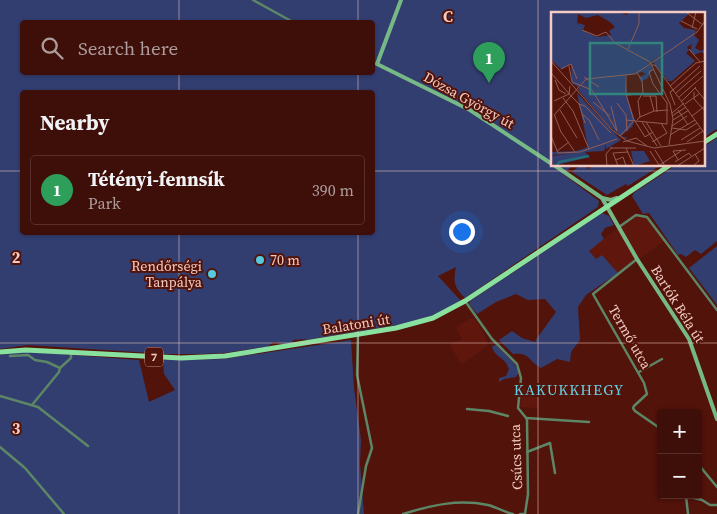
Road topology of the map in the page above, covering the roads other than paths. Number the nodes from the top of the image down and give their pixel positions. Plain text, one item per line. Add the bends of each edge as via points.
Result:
1 (253, 0) edge
2 (401, 0) edge
3 (289, 20) edge
4 (375, 63) edge
5 (717, 134) edge
6 (704, 142) edge
7 (551, 163) edge
8 (556, 166) edge
9 (668, 166) edge
10 (621, 197) junction
11 (602, 198) junction
12 (607, 206) junction
13 (612, 216) junction
14 (619, 226) junction
15 (637, 259) junction
16 (465, 302) junction
17 (717, 310) edge
18 (358, 334) junction
19 (0, 352) edge
20 (71, 352) junction
21 (10, 356) dead end
22 (662, 359) dead end
23 (60, 368) junction
24 (639, 372) junction
25 (0, 396) edge
26 (32, 405) junction
27 (467, 409) dead end
28 (508, 416) dead end
29 (525, 418) junction
30 (717, 419) edge
31 (589, 422) dead end
32 (657, 426) edge
33 (88, 446) dead end
34 (0, 447) edge
35 (527, 452) junction
36 (702, 469) edge
37 (555, 472) dead end
38 (717, 487) edge
39 (717, 505) edge
40 (64, 514) edge
41 (358, 514) edge
42 (403, 514) edge
43 (513, 514) edge
44 (520, 514) edge
45 (525, 514) edge
46 (688, 514) edge

1 - 3 street
2 - 4 street
4 - 7 street, Dózsa György út via 470,110
5 - 6 main road
8 - 11 street, Dózsa György út
9 - 10 main road, Balatoni út / 7
10 - 11 street
10 - 12 main road, Balatoni út / 7
10 - 13 street via 613,208
11 - 12 street, Dózsa György út
12 - 13 street, Bartók Béla út
12 - 16 main road, Balatoni út / 7
13 - 14 street, Bartók Béla út
14 - 15 street, Bartók Béla út
14 - 17 street via 636,216 647,217
15 - 24 street, Termő utca via 593,294
15 - 30 street, Bartók Béla út via 689,339
16 - 18 main road, Balatoni út / 7 via 415,324
16 - 29 street, Csúcs utca via 492,339 517,364 521,378 518,408
18 - 20 main road, Balatoni út / 7 via 217,357
18 - 41 street via 357,375 372,448
19 - 20 main road, Balatoni út / 7
20 - 23 street via 71,358
21 - 23 street via 28,355
22 - 24 street
23 - 26 street
24 - 32 street, Termő utca via 647,394 634,408
25 - 26 street
26 - 33 street via 42,409
27 - 28 street
29 - 31 street
29 - 35 street, Csúcs utca
34 - 40 street via 25,468
35 - 37 street via 550,443
35 - 45 street, Csúcs utca
36 - 38 street
39 - 46 street via 686,496
42 - 43 street via 457,502 491,506
44 - 45 street

